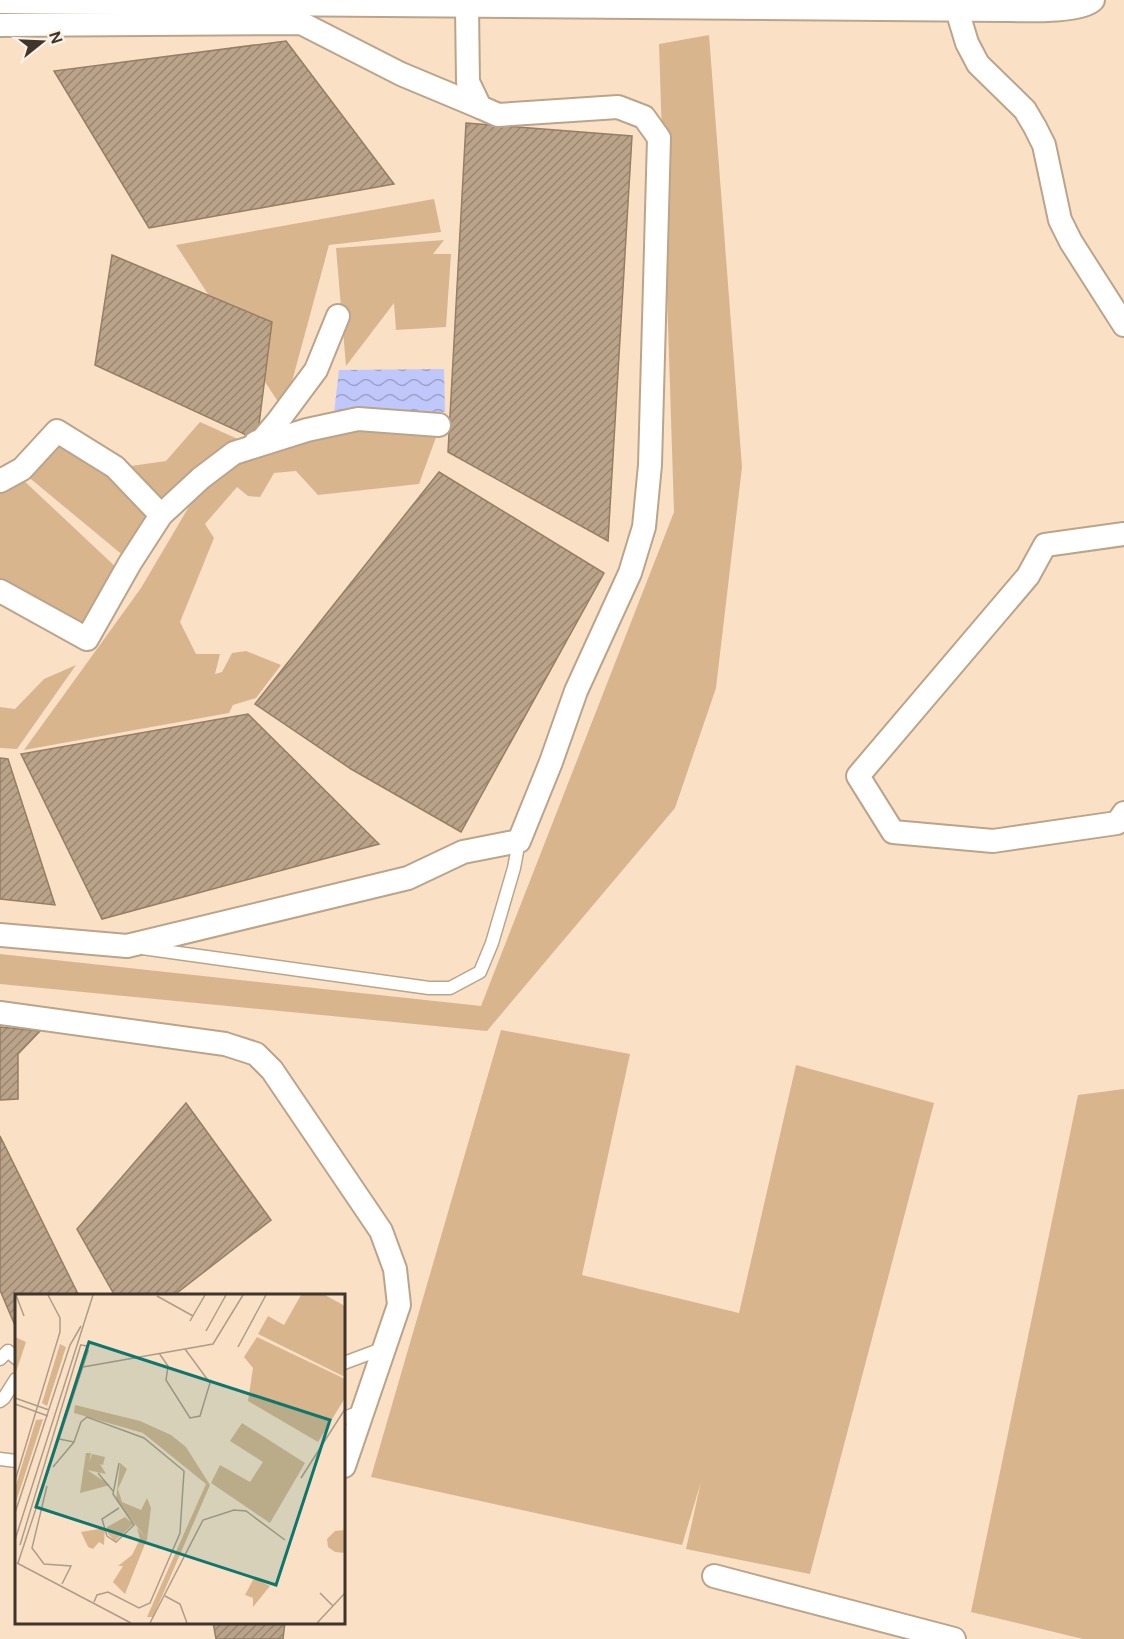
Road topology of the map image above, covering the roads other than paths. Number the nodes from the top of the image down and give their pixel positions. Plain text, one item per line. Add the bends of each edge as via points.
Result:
1 (1093, 0) edge
2 (0, 3) edge
3 (467, 7) junction
4 (957, 10) junction
5 (0, 25) edge
6 (480, 107) junction
7 (338, 316) dead end
8 (1124, 325) edge
9 (439, 425) dead end
10 (234, 453) junction
11 (0, 481) edge
12 (161, 515) junction
13 (1124, 534) edge
14 (0, 591) edge
15 (1124, 813) edge
16 (519, 841) junction
17 (0, 935) edge
18 (127, 946) junction
19 (0, 1013) edge
20 (384, 1348) junction
21 (15, 1357) edge
22 (0, 1359) edge
23 (345, 1363) edge
24 (15, 1381) edge
25 (0, 1401) edge
26 (353, 1415) edge
27 (0, 1459) edge
28 (345, 1460) edge
29 (15, 1461) edge
30 (714, 1576) dead end
31 (954, 1639) edge

1 - 4 street via 1070,8
2 - 3 street
3 - 4 street
3 - 6 street via 468,81
4 - 8 street via 978,64 1024,110 1035,127 1044,145 1060,220
5 - 6 street via 302,22 401,74
6 - 16 street via 498,115 618,107 644,117 659,138 650,465 644,527 630,573 576,691
7 - 10 street via 316,370 262,440
9 - 10 street via 358,419
10 - 12 street
11 - 12 street via 22,468 57,431 115,467
12 - 14 street via 87,639
13 - 15 street via 1045,545 1028,576 858,776 893,832 993,841 1117,823
16 - 18 street via 463,852 408,878
16 - 18 lane via 492,943 480,972 450,988
17 - 18 street
19 - 20 street via 225,1044 256,1054 272,1070 381,1231 395,1269 399,1305
20 - 23 lane
20 - 26 street
21 - 22 lane via 8,1351
24 - 25 lane
26 - 28 street
27 - 29 lane
30 - 31 street

